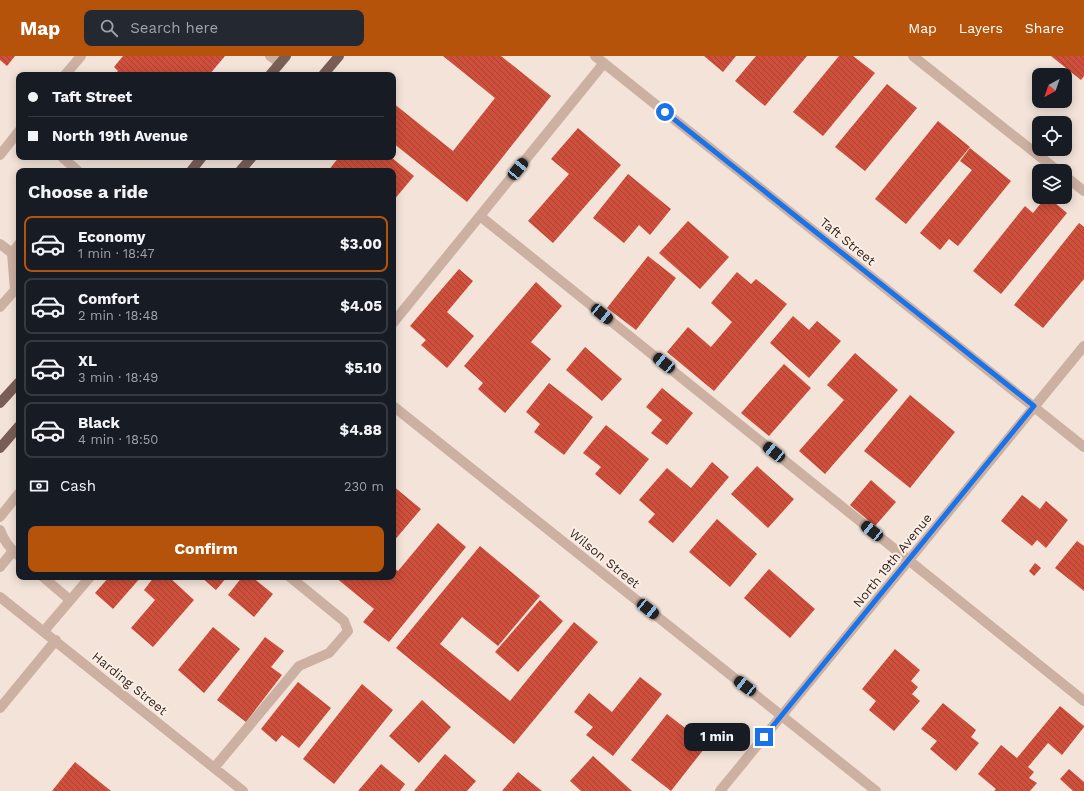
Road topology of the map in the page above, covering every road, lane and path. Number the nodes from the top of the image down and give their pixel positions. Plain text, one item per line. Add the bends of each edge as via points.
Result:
1 (81, 56) edge
2 (270, 56) edge
3 (339, 56) edge
4 (595, 56) edge
5 (913, 56) edge
6 (283, 60) edge
7 (604, 63) junction
8 (68, 72) edge
9 (273, 72) edge
10 (325, 72) edge
11 (16, 135) edge
12 (0, 154) edge
13 (65, 160) edge
14 (200, 160) edge
15 (249, 160) edge
16 (1049, 164) edge
17 (75, 168) edge
18 (193, 168) edge
19 (243, 168) edge
20 (1072, 182) edge
21 (1084, 192) edge
22 (480, 216) junction
23 (0, 244) edge
24 (16, 248) edge
25 (12, 253) junction
26 (0, 308) edge
27 (396, 319) edge
28 (1084, 346) edge
29 (16, 385) edge
30 (0, 403) edge
31 (1034, 406) junction
32 (396, 408) edge
33 (16, 429) edge
34 (1084, 447) edge
35 (0, 448) edge
36 (16, 497) edge
37 (0, 517) edge
38 (0, 530) edge
39 (16, 554) edge
40 (908, 560) junction
41 (0, 567) edge
42 (47, 580) edge
43 (87, 580) edge
44 (294, 580) edge
45 (0, 597) edge
46 (70, 600) junction
47 (44, 631) junction
48 (56, 640) junction
49 (1084, 701) edge
50 (0, 708) edge
51 (782, 715) junction
52 (214, 768) junction
53 (243, 791) edge
54 (720, 791) edge
55 (876, 791) edge

1 - 8 street
2 - 6 street
3 - 10 main road
4 - 7 street, Taft Street
5 - 16 street
6 - 9 main road
7 - 22 street
7 - 31 street, Taft Street
11 - 12 street
13 - 17 street
14 - 18 main road
15 - 19 main road
20 - 21 street
22 - 27 street
22 - 40 street
23 - 25 street
24 - 25 street
25 - 26 street via 15,290
28 - 31 street, North 19th Avenue
29 - 30 main road
31 - 34 street, Taft Street
31 - 40 street, North 19th Avenue
32 - 51 street, Wilson Street
33 - 35 main road
36 - 37 street
38 - 39 street
39 - 41 street
40 - 49 street
40 - 51 street, North 19th Avenue
42 - 46 street
43 - 46 street
44 - 52 street via 344,621 348,631 329,653 299,666
45 - 47 street, Harding Street
46 - 47 street
47 - 48 street, Harding Street
48 - 50 street
48 - 52 street, Harding Street
51 - 54 street, North 19th Avenue
51 - 55 street, Wilson Street
52 - 53 street, Harding Street

